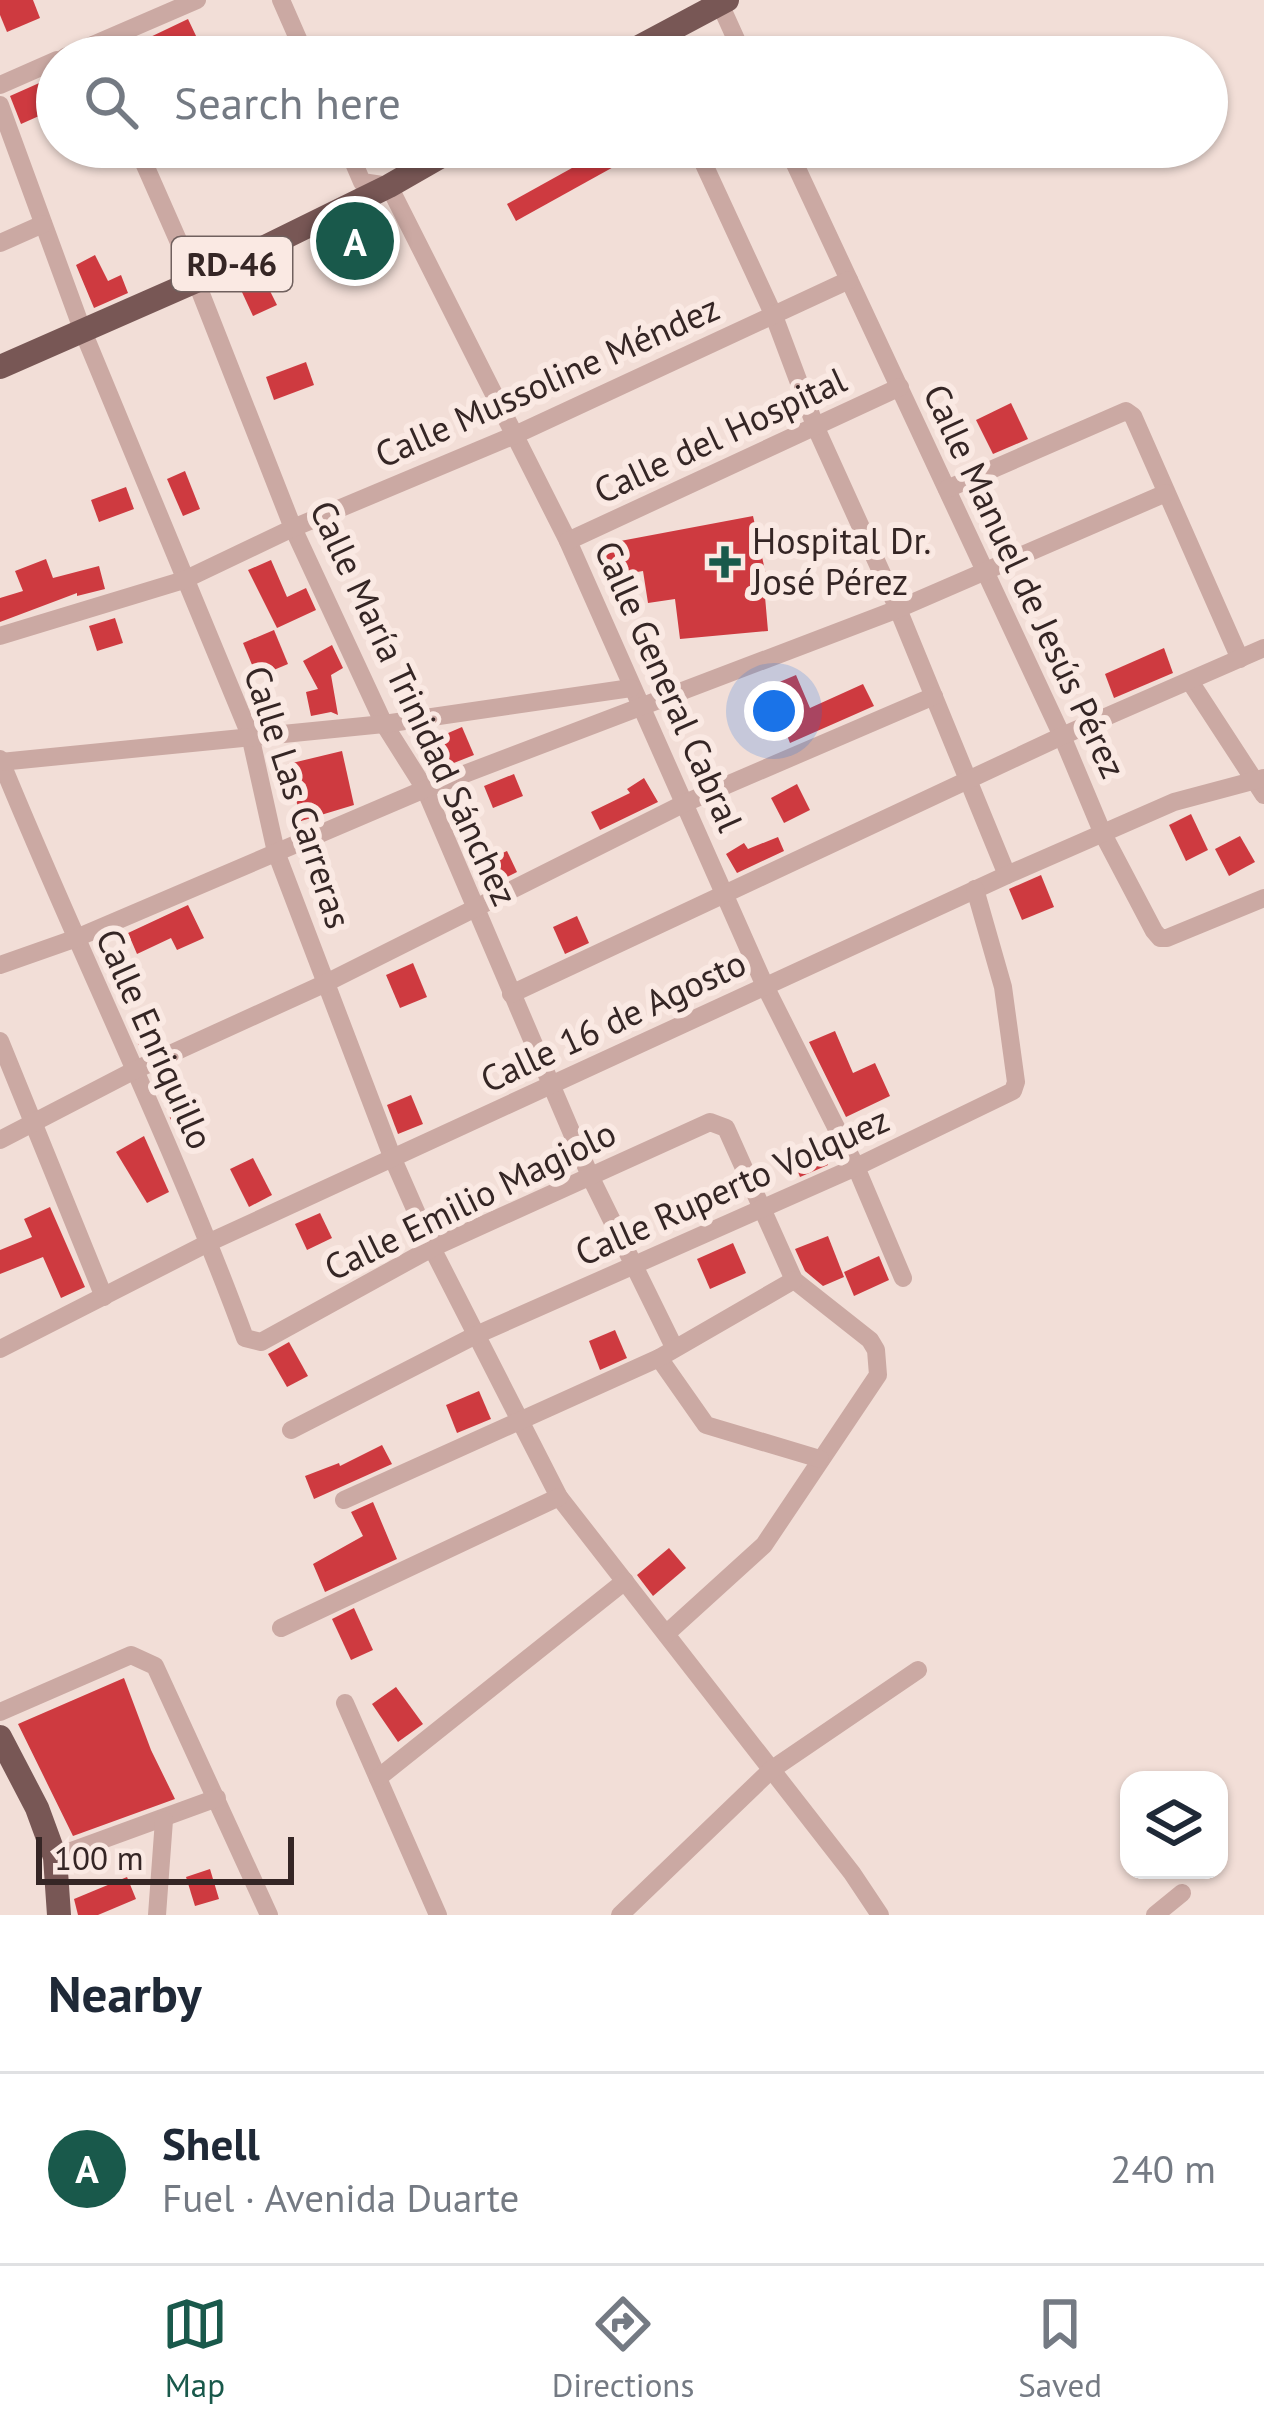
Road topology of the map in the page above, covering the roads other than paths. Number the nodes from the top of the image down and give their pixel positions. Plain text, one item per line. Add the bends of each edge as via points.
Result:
1 (197, 0) edge
2 (281, 0) edge
3 (724, 2) edge
4 (125, 36) edge
5 (297, 36) edge
6 (672, 36) edge
7 (736, 36) edge
8 (36, 70) edge
9 (0, 85) edge
10 (0, 106) edge
11 (146, 168) edge
12 (356, 168) edge
13 (420, 168) edge
14 (706, 168) edge
15 (797, 168) edge
16 (389, 186) junction
17 (43, 224) junction
18 (0, 243) edge
19 (849, 280) junction
20 (196, 281) junction
21 (774, 316) junction
22 (82, 329) junction
23 (0, 367) edge
24 (900, 387) junction
25 (816, 428) junction
26 (515, 435) junction
27 (947, 489) junction
28 (1166, 494) junction
29 (292, 528) junction
30 (568, 541) junction
31 (985, 569) junction
32 (184, 580) junction
33 (898, 608) junction
34 (0, 636) edge
35 (1264, 648) edge
36 (1240, 659) junction
37 (1191, 683) junction
38 (934, 696) junction
39 (635, 697) junction
40 (384, 724) junction
41 (250, 735) junction
42 (1062, 736) junction
43 (0, 761) edge
44 (969, 782) junction
45 (1261, 785) edge
46 (425, 789) junction
47 (685, 803) junction
48 (1103, 834) junction
49 (276, 852) junction
50 (1007, 875) junction
51 (975, 890) junction
52 (728, 895) junction
53 (1264, 898) edge
54 (474, 908) junction
55 (74, 939) junction
56 (0, 965) edge
57 (326, 983) junction
58 (765, 986) junction
59 (511, 994) junction
60 (0, 1041) edge
61 (133, 1071) junction
62 (551, 1088) junction
63 (31, 1126) junction
64 (0, 1140) edge
65 (393, 1160) junction
66 (856, 1167) junction
67 (591, 1178) junction
68 (764, 1208) junction
69 (210, 1242) junction
70 (432, 1248) junction
71 (635, 1266) junction
72 (903, 1278) dead end
73 (794, 1280) junction
74 (104, 1297) junction
75 (474, 1336) junction
76 (253, 1342) joint
77 (0, 1349) edge
78 (666, 1353) junction
79 (519, 1420) junction
80 (291, 1430) dead end
81 (820, 1459) junction
82 (559, 1497) junction
83 (344, 1500) dead end
84 (625, 1581) junction
85 (281, 1628) dead end
86 (666, 1634) junction
87 (918, 1670) dead end
88 (345, 1702) dead end
89 (0, 1712) edge
90 (0, 1737) edge
91 (771, 1770) junction
92 (378, 1778) junction
93 (217, 1798) junction
94 (164, 1820) junction
95 (55, 1856) junction
96 (1182, 1893) dead end
97 (58, 1915) edge
98 (157, 1915) edge
99 (269, 1915) edge
100 (438, 1915) edge
101 (620, 1915) edge
102 (880, 1915) edge
103 (1154, 1915) edge

1 - 4 street
2 - 5 street
3 - 6 main road
3 - 7 street
8 - 9 street
10 - 17 street, Calle Las Carreras
11 - 20 street, Calle María Trinidad Sánchez
12 - 16 street, Calle General Cabral via 362,182
13 - 16 main road, RD-46
14 - 21 street
15 - 19 street, Calle Manuel de Jesús Pérez
16 - 20 main road, RD-46
16 - 26 street, Calle General Cabral
17 - 18 street
17 - 22 street, Calle Las Carreras
19 - 21 street, Calle Mussoline Méndez
19 - 24 street, Calle Manuel de Jesús Pérez
20 - 22 main road, RD-46
20 - 29 street, Calle María Trinidad Sánchez
21 - 25 street
21 - 26 street, Calle Mussoline Méndez
22 - 23 main road, RD-46
22 - 32 street, Calle Las Carreras
24 - 25 street, Calle del Hospital
24 - 27 street, Calle Manuel de Jesús Pérez
25 - 30 street, Calle del Hospital
25 - 33 street
26 - 29 street, Calle Mussoline Méndez
26 - 30 street, Calle General Cabral
27 - 28 street via 1126,411
27 - 31 street, Calle Manuel de Jesús Pérez
28 - 31 street
28 - 36 street
29 - 32 street, Calle Mussoline Méndez
29 - 40 street, Calle María Trinidad Sánchez
30 - 39 street, Calle General Cabral
31 - 33 street
31 - 42 street, Calle Manuel de Jesús Pérez
32 - 34 street, Calle Mussoline Méndez
32 - 41 street, Calle Las Carreras
33 - 38 street
33 - 39 street
35 - 36 street
36 - 37 street
37 - 42 street
37 - 45 street
38 - 44 street
38 - 47 street
39 - 40 street
39 - 46 street
39 - 47 street, Calle General Cabral
40 - 41 street
40 - 46 street, Calle María Trinidad Sánchez
41 - 43 street
41 - 49 street, Calle Las Carreras
42 - 44 street
42 - 48 street, Calle Manuel de Jesús Pérez
43 - 55 street, Calle Enriquillo
44 - 50 street
44 - 52 street
45 - 48 street, Calle 16 de Agosto via 1174,802
46 - 49 street
46 - 54 street, Calle María Trinidad Sánchez
47 - 52 street, Calle General Cabral
47 - 54 street
48 - 50 street, Calle 16 de Agosto
48 - 53 street, Calle Manuel de Jesús Pérez via 1160,938
49 - 55 street
49 - 57 street, Calle Las Carreras
50 - 51 street, Calle 16 de Agosto
51 - 58 street, Calle 16 de Agosto
51 - 66 street, Calle Ruperto Volquez via 1003,986 1013,1091
52 - 58 street, Calle General Cabral
52 - 59 street
54 - 57 street
54 - 59 street, Calle María Trinidad Sánchez
55 - 56 street
55 - 61 street, Calle Enriquillo
57 - 61 street
57 - 65 street, Calle Las Carreras
58 - 62 street, Calle 16 de Agosto
58 - 66 street, Calle General Cabral
59 - 62 street, Calle María Trinidad Sánchez
60 - 63 street
61 - 63 street
61 - 69 street, Calle Enriquillo
62 - 65 street, Calle 16 de Agosto
62 - 67 street, Calle María Trinidad Sánchez
63 - 64 street
63 - 74 street
65 - 69 street, Calle 16 de Agosto
65 - 70 street, Calle Las Carreras
66 - 68 street, Calle Ruperto Volquez
66 - 72 street, Calle General Cabral
67 - 68 street, Calle Emilio Magiolo via 718,1122
67 - 70 street, Calle Emilio Magiolo
67 - 71 street, Calle María Trinidad Sánchez
68 - 71 street, Calle Ruperto Volquez
68 - 73 street
69 - 74 street, Calle 16 de Agosto
69 - 76 street, Calle Enriquillo
70 - 75 street, Calle Las Carreras
70 - 76 street, Calle Emilio Magiolo
71 - 75 street, Calle Ruperto Volquez
71 - 78 street, Calle María Trinidad Sánchez
73 - 78 street
73 - 81 street via 870,1340 879,1364
74 - 77 street, Calle 16 de Agosto
75 - 79 street, Calle Las Carreras
75 - 80 street, Calle Ruperto Volquez
78 - 79 street
78 - 81 street, Calle María Trinidad Sánchez via 711,1428
79 - 82 street, Calle Las Carreras
79 - 83 street
81 - 86 street via 764,1545
82 - 84 street, Calle Las Carreras
82 - 85 street
84 - 86 street, Calle Las Carreras
84 - 92 street
86 - 91 street, Calle Las Carreras
87 - 91 street
88 - 92 street
89 - 93 street via 131,1655 143,1658
90 - 95 main road
91 - 101 street
91 - 102 street, Calle Las Carreras
92 - 100 street
93 - 94 street
93 - 99 street
94 - 95 street
94 - 98 street
95 - 97 main road
96 - 103 street

